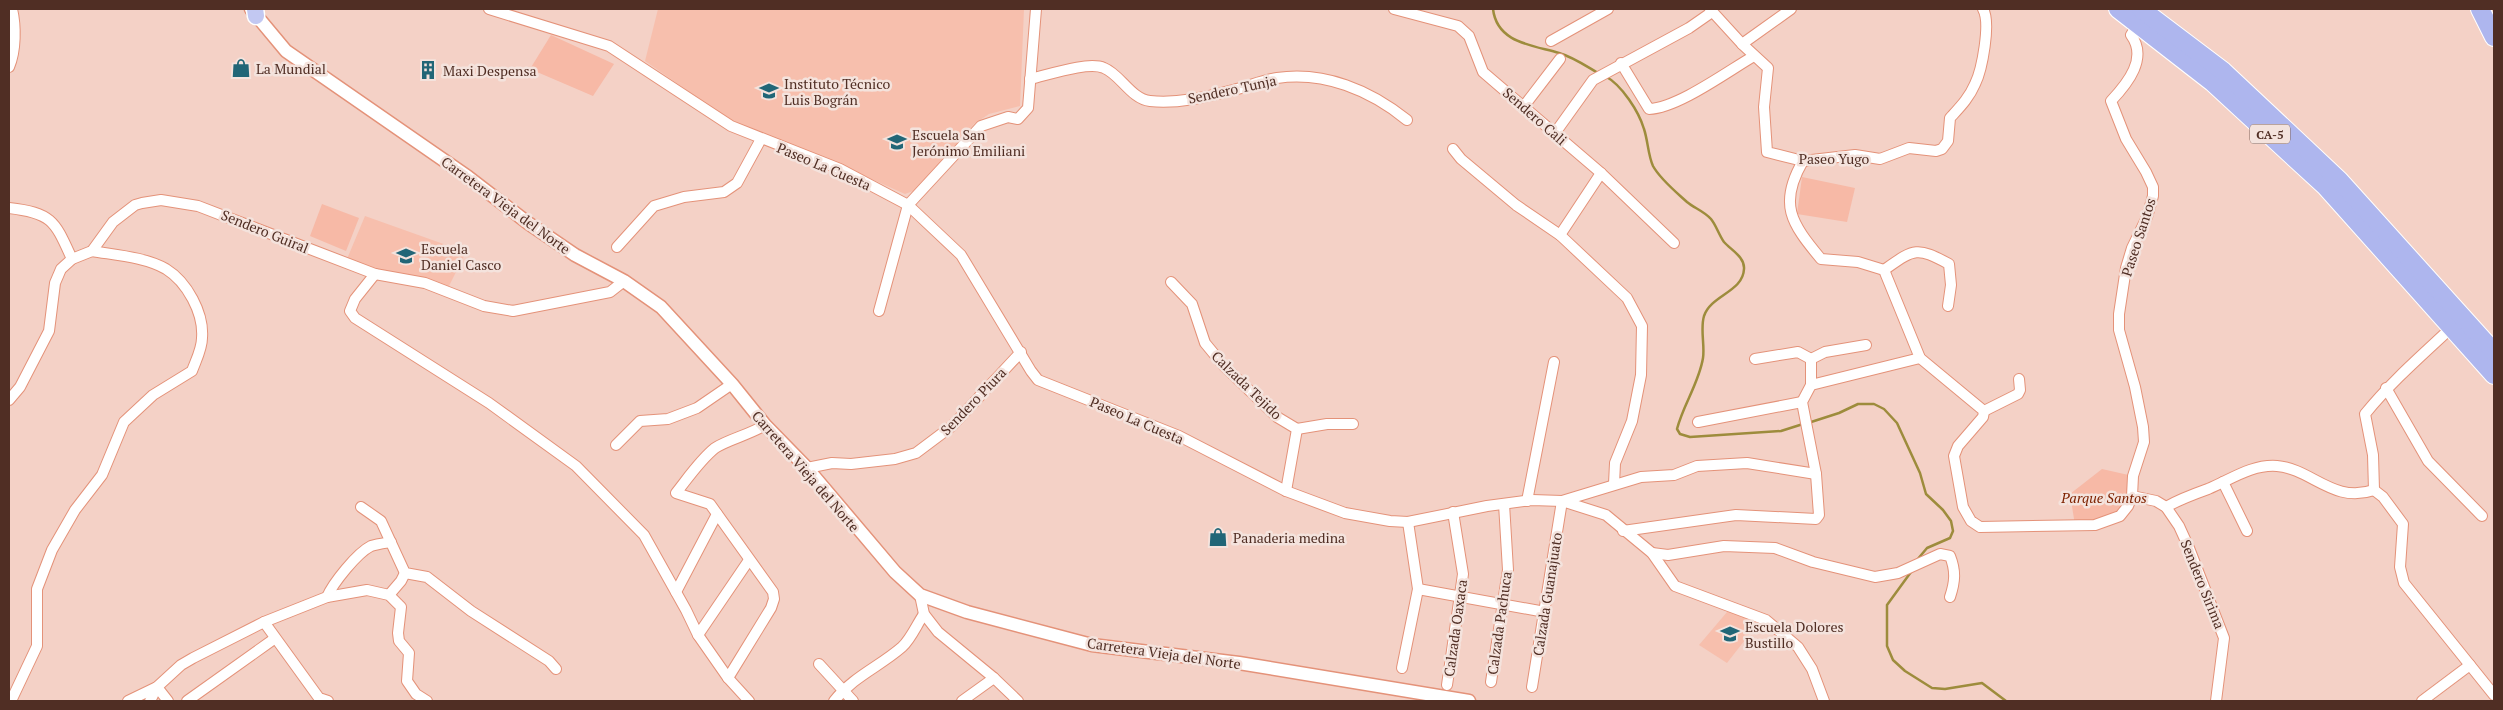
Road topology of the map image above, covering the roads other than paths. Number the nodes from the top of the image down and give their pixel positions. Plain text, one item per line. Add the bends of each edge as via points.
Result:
1 (12, 9) edge
2 (488, 9) edge
3 (1394, 9) edge
4 (1608, 9) edge
5 (1791, 9) edge
6 (1984, 9) edge
7 (2118, 9) edge
8 (2480, 9) edge
9 (1036, 10) edge
10 (1711, 10) edge
11 (254, 11) edge
12 (2139, 17) edge
13 (2493, 35) edge
14 (1550, 41) dead end
15 (1742, 44) junction
16 (1754, 56) junction
17 (1560, 59) dead end
18 (1621, 63) junction
19 (9, 67) edge
20 (1030, 79) junction
21 (1524, 106) junction
22 (1407, 120) dead end
23 (1554, 133) junction
24 (761, 139) junction
25 (1453, 149) dead end
26 (1803, 161) junction
27 (1601, 173) junction
28 (908, 205) junction
29 (9, 208) edge
30 (1560, 235) junction
31 (1674, 243) dead end
32 (617, 247) dead end
33 (92, 251) junction
34 (72, 259) junction
35 (2411, 260) junction
36 (1884, 270) junction
37 (375, 274) junction
38 (624, 281) junction
39 (1171, 282) dead end
40 (1948, 306) dead end
41 (878, 311) dead end
42 (2452, 328) junction
43 (2494, 342) edge
44 (1866, 345) dead end
45 (1021, 352) junction
46 (2494, 352) edge
47 (1920, 358) junction
48 (1755, 359) dead end
49 (1811, 359) junction
50 (1554, 362) dead end
51 (2494, 375) edge
52 (2019, 379) dead end
53 (732, 384) junction
54 (1811, 385) junction
55 (2386, 388) junction
56 (9, 400) edge
57 (1802, 402) junction
58 (1984, 411) junction
59 (1698, 422) dead end
60 (1353, 424) dead end
61 (765, 425) junction
62 (1297, 429) junction
63 (616, 445) dead end
64 (807, 468) junction
65 (1816, 474) junction
66 (2223, 482) junction
67 (1614, 484) junction
68 (2374, 490) junction
69 (1286, 491) junction
70 (2132, 496) junction
71 (1527, 501) junction
72 (1562, 501) junction
73 (1504, 504) junction
74 (361, 506) dead end
75 (2166, 507) junction
76 (1453, 512) junction
77 (717, 514) junction
78 (2482, 516) dead end
79 (1408, 522) junction
80 (1623, 531) junction
81 (2247, 531) dead end
82 (391, 542) junction
83 (1652, 553) junction
84 (749, 560) junction
85 (404, 573) junction
86 (1418, 589) junction
87 (676, 592) junction
88 (390, 595) junction
89 (920, 595) junction
90 (327, 597) junction
91 (1461, 597) junction
92 (1950, 597) dead end
93 (1504, 604) junction
94 (1545, 612) junction
95 (924, 614) junction
96 (264, 622) junction
97 (698, 635) junction
98 (274, 639) junction
99 (819, 664) dead end
100 (2470, 665) junction
101 (1402, 668) dead end
102 (556, 669) dead end
103 (728, 678) junction
104 (994, 678) junction
105 (1491, 682) dead end
106 (1447, 685) dead end
107 (157, 687) junction
108 (1532, 687) dead end
109 (843, 690) junction
110 (2494, 695) edge
111 (133, 700) edge
112 (321, 700) edge
113 (10, 701) edge
114 (150, 701) edge
115 (168, 701) edge
116 (187, 701) edge
117 (427, 701) edge
118 (749, 701) edge
119 (834, 701) edge
120 (853, 701) edge
121 (962, 701) edge
122 (1018, 701) edge
123 (1469, 701) edge
124 (1824, 701) edge
125 (2216, 701) edge
126 (2422, 701) edge

1 - 19 street via 12,59
2 - 24 street, Paseo La Cuesta via 610,46 730,126
3 - 21 street, Sendero Cali via 1458,26 1469,36 1483,72
4 - 14 street
5 - 15 street
6 - 26 street, Paseo Yugo via 1987,23 1984,52 1976,82 1966,101 1950,118 1950,136 1942,149 1909,148 1880,159 1855,155
7 - 12 highway, CA-5
8 - 13 highway
9 - 20 street
10 - 15 street, Paseo Yugo
10 - 18 street via 1689,28
11 - 38 street, Carretera Vieja del Norte via 286,50 575,256
12 - 35 highway, CA-5 via 2223,71 2339,180
12 - 42 highway, CA-5 via 2326,187
12 - 70 street, Paseo Santos via 2131,35 2139,50 2134,72 2111,101 2126,139 2150,180 2154,196 2126,268 2119,314 2119,330 2143,427 2144,442 2133,476
15 - 16 street, Paseo Yugo
16 - 18 street via 1660,109 1649,109
16 - 26 street, Paseo Yugo via 1768,68 1764,107 1767,152
17 - 21 street
18 - 23 street via 1593,80
20 - 22 street, Sendero Tunja via 1094,65 1105,68 1148,101 1155,101 1200,98 1276,78 1311,76 1352,87 1378,99
20 - 28 street via 1028,108 1024,114 1018,119 1008,117 981,126
21 - 23 street, Sendero Cali
23 - 27 street, Sendero Cali
24 - 28 street, Paseo La Cuesta via 840,170
24 - 32 street via 737,183 724,192 684,197 654,206
25 - 30 street via 1516,205
26 - 36 street via 1788,198 1794,219 1806,241 1820,259 1858,262
27 - 30 street
27 - 31 street, Sendero Cali
28 - 41 street
28 - 45 street, Paseo La Cuesta via 961,255
29 - 34 street via 50,219 57,226
30 - 67 street via 1627,298 1642,326 1641,375 1632,421 1615,463
33 - 34 street
33 - 37 street, Sendero Guiral via 113,222 135,204 161,200 220,213
33 - 113 street via 148,262 166,270 192,298 202,327 202,340 192,371 153,394 124,422 102,474 75,510 52,550 37,589 37,646
34 - 56 street via 61,269 55,283 49,331
35 - 43 highway
35 - 46 highway, CA-5
36 - 40 street via 1916,251 1927,252 1949,264 1952,286
36 - 47 street
37 - 38 street, Sendero Guiral via 425,283 484,306 513,311 610,292
37 - 87 street via 355,299 350,311 355,318 489,403 576,466 644,535
38 - 53 street, Carretera Vieja del Norte via 661,307
39 - 62 street, Calzada Tejido via 1192,304 1205,343 1224,366 1277,417
42 - 51 highway, CA-5
42 - 55 street
44 - 49 street via 1825,352
45 - 64 street, Sendero Piura via 952,426 916,454
45 - 69 street, Paseo La Cuesta via 1038,380 1179,436
47 - 54 street
47 - 58 street
48 - 49 street via 1798,352
49 - 54 street
50 - 71 street
52 - 58 street via 2018,394
53 - 61 street, Carretera Vieja del Norte
53 - 63 street via 697,408 668,419 640,422
54 - 57 street
55 - 68 street via 2365,414 2373,455
55 - 78 street via 2428,461
57 - 59 street
57 - 65 street
58 - 70 street via 1954,456 1962,507 1970,521 1980,527 2095,525 2120,516
60 - 62 street
61 - 64 street, Carretera Vieja del Norte
61 - 77 street via 716,448 676,493 710,504
62 - 69 street
64 - 89 street, Carretera Vieja del Norte via 895,572
65 - 67 street via 1747,463 1697,466 1674,474
65 - 80 street via 1820,515 1816,519 1736,514
66 - 68 street via 2242,473 2276,466 2298,471 2335,490 2366,493
66 - 75 street
66 - 81 street
67 - 72 street
68 - 100 street via 2403,524 2400,567 2404,582
69 - 79 street, Paseo La Cuesta via 1345,514
70 - 75 street via 2156,501
71 - 72 street, Paseo La Cuesta
71 - 73 street, Paseo La Cuesta
72 - 80 street, Paseo La Cuesta via 1606,515
72 - 94 street, Calzada Guanajuato
73 - 76 street, Paseo La Cuesta
73 - 93 street, Calzada Pachuca via 1508,570
74 - 82 street via 381,521
75 - 125 street, Sendero Sirima via 2190,548 2224,638
76 - 79 street, Paseo La Cuesta
76 - 91 street, Calzada Oaxaca via 1463,574
77 - 84 street
77 - 87 street
79 - 86 street
80 - 83 street, Paseo La Cuesta
82 - 85 street
82 - 90 street via 371,546 344,570
83 - 92 street via 1668,555 1724,546 1775,548 1813,562 1875,577 1898,573 1940,554 1950,556 1954,567
83 - 124 street, Paseo La Cuesta via 1675,586 1766,620 1792,642 1812,669
84 - 97 street
84 - 103 street via 773,592 774,599
85 - 88 street via 402,581
85 - 102 street via 427,577
86 - 91 street
86 - 101 street
87 - 97 street
88 - 90 street via 367,590
88 - 117 street via 401,608 398,633 399,641 409,653 407,681 416,694
89 - 95 street
89 - 123 street, Carretera Vieja del Norte via 967,612 1092,645 1239,663
90 - 96 street
91 - 93 street
91 - 106 street, Calzada Oaxaca
93 - 94 street
93 - 105 street, Calzada Pachuca
94 - 108 street, Calzada Guanajuato
95 - 104 street via 938,632
95 - 109 street via 903,646 863,672
96 - 98 street
96 - 107 street via 181,665
97 - 103 street
98 - 112 street
98 - 116 street
99 - 109 street
100 - 110 street
100 - 126 street
103 - 118 street
104 - 121 street
104 - 122 street
107 - 111 street
107 - 114 street
107 - 115 street
109 - 119 street
109 - 120 street

